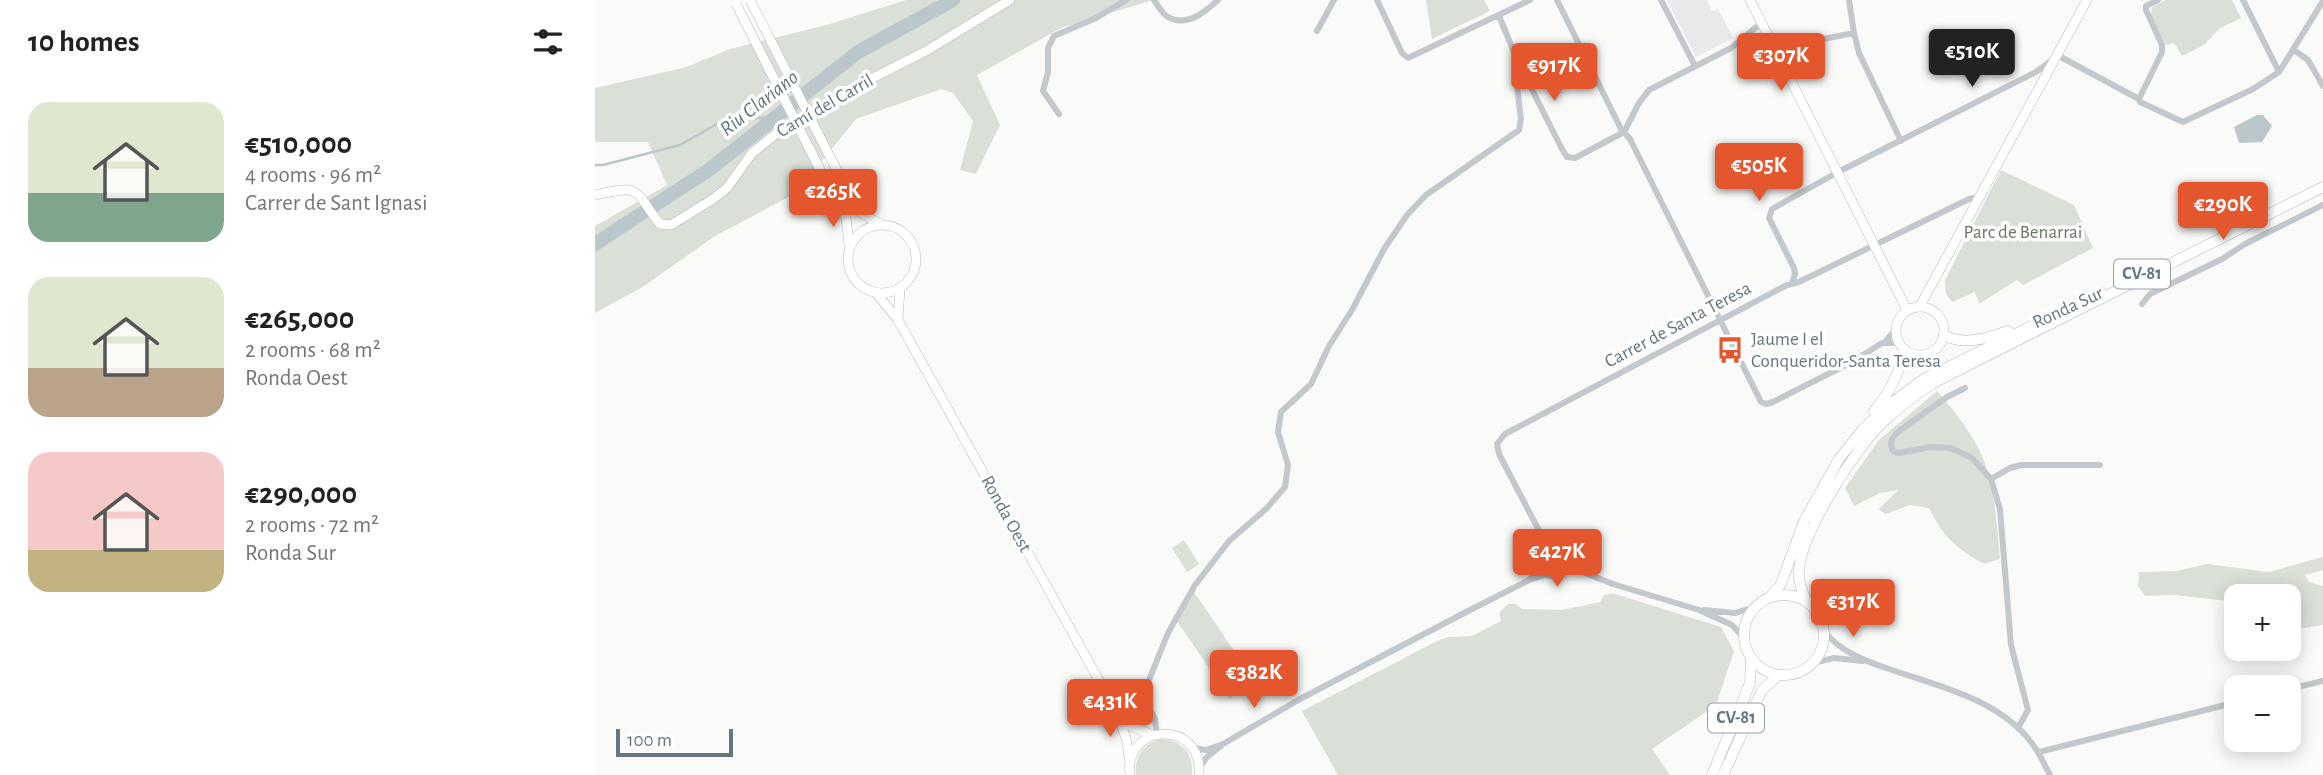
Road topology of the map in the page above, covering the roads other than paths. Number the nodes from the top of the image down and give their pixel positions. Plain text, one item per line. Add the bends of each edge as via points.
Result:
1 (750, 0) edge
2 (1010, 0) edge
3 (1126, 0) edge
4 (1154, 0) edge
5 (1218, 0) edge
6 (1334, 0) edge
7 (1377, 0) edge
8 (1530, 0) edge
9 (1557, 0) edge
10 (1661, 0) edge
11 (1750, 0) edge
12 (1849, 0) edge
13 (2087, 0) edge
14 (2158, 0) edge
15 (2243, 0) edge
16 (2323, 1) edge
17 (735, 2) edge
18 (1499, 16) junction
19 (1763, 24) junction
20 (1317, 31) dead end
21 (1854, 33) junction
22 (2294, 50) junction
23 (2056, 56) junction
24 (1780, 59) junction
25 (1519, 64) junction
26 (1695, 66) junction
27 (2280, 72) junction
28 (2323, 86) edge
29 (2139, 99) junction
30 (1059, 114) dead end
31 (1624, 132) junction
32 (1901, 141) junction
33 (1837, 172) junction
34 (2323, 187) edge
35 (595, 195) edge
36 (1979, 197) junction
37 (2323, 205) edge
38 (882, 225) junction
39 (2226, 236) junction
40 (1874, 245) junction
41 (849, 248) junction
42 (1791, 284) junction
43 (900, 288) junction
44 (876, 293) junction
45 (1924, 304) junction
46 (2142, 304) dead end
47 (2058, 312) junction
48 (1904, 313) junction
49 (898, 320) junction
50 (1720, 321) junction
51 (1896, 329) junction
52 (1944, 335) junction
53 (1886, 341) junction
54 (1902, 346) junction
55 (1965, 388) dead end
56 (1839, 460) junction
57 (2099, 465) dead end
58 (1991, 479) junction
59 (1545, 542) junction
60 (1556, 556) junction
61 (1544, 558) junction
62 (1541, 567) junction
63 (1561, 568) junction
64 (1545, 575) junction
65 (1529, 580) junction
66 (1770, 597) junction
67 (1807, 601) junction
68 (1755, 607) junction
69 (1699, 610) junction
70 (1825, 632) junction
71 (1744, 638) junction
72 (1751, 658) junction
73 (1870, 662) junction
74 (1813, 663) junction
75 (1779, 675) junction
76 (2323, 681) edge
77 (2301, 687) edge
78 (2224, 705) edge
79 (1115, 709) junction
80 (2018, 728) junction
81 (1155, 735) junction
82 (1223, 744) junction
83 (1193, 748) junction
84 (2039, 752) junction
85 (1130, 762) junction
86 (1199, 771) edge
87 (1131, 775) edge
88 (1712, 775) edge
89 (1723, 775) edge
90 (2050, 775) edge

1 - 38 main road, bridge via 850,196 861,213
2 - 35 main road, Camí del Carril via 770,137 727,188 671,225 657,220 637,191
3 - 30 street via 1056,34 1049,43 1043,91
4 - 5 street via 1166,16 1177,20 1199,16
6 - 20 street
7 - 18 street via 1408,58
8 - 18 street
9 - 31 street
10 - 26 street
11 - 19 main road
12 - 21 street
13 - 23 main road
14 - 29 street via 2146,10 2162,49
15 - 27 street
16 - 22 street
17 - 41 main road, bridge via 846,219
18 - 25 street
19 - 24 main road
19 - 26 street via 1731,48
21 - 24 street via 1812,41
21 - 32 street
22 - 27 street
22 - 28 street via 2308,61
23 - 29 street
23 - 32 street via 2036,72
23 - 36 main road
24 - 33 main road
25 - 31 street via 1566,155 1581,156
25 - 81 street via 1518,130 1412,208 1372,270 1311,384 1281,412 1278,432 1287,460 1285,486 1229,541 1174,621 1143,695 1154,719
26 - 31 street via 1646,93
27 - 29 street via 2186,121
31 - 50 street
32 - 33 street
33 - 40 main road
33 - 42 street via 1769,214 1794,268
34 - 39 main road, CV-81
36 - 40 street, Carrer de Santa Teresa
36 - 45 main road
37 - 46 street via 2150,294
38 - 41 main road via 862,231
38 - 43 main road via 903,232 915,250 914,272
39 - 47 main road, Ronda Sur / CV-81
39 - 67 main road, Ronda Sur / CV-81 via 1933,383 1895,411 1863,443 1806,543 1799,577
40 - 42 street, Carrer de Santa Teresa
40 - 48 main road
41 - 44 main road via 850,271 865,289
42 - 50 street, Carrer de Santa Teresa
43 - 44 main road
43 - 49 main road
44 - 49 main road, Ronda Oest
45 - 48 main road
45 - 52 main road via 1939,316
47 - 52 main road via 1982,338 1957,340
47 - 56 main road, Ronda Sur / CV-81 via 1924,379 1863,429
48 - 51 main road
49 - 79 main road, Ronda Oest
50 - 53 street via 1756,396 1766,404
50 - 59 street, Carrer de Santa Teresa via 1499,439 1499,454
51 - 53 street
51 - 54 main road
52 - 54 main road via 1929,353 1921,355
53 - 54 street
54 - 56 main road via 1896,379 1887,396
55 - 58 street via 1899,431 1891,448 1899,453 1930,446 1951,448 1972,458
56 - 66 main road, Ronda Sur / CV-81 via 1804,521 1781,584
57 - 58 street via 2021,465
58 - 80 street via 2000,509 2011,645 2028,710
59 - 60 street, Carrer de Santa Teresa
59 - 61 street
60 - 61 street
60 - 63 street
61 - 62 street
62 - 64 street
62 - 65 street
63 - 64 street via 1552,576
63 - 69 street via 1569,565 1582,574
64 - 65 street
65 - 82 street
66 - 67 main road via 1782,594
66 - 68 main road, CV-81
67 - 70 main road, CV-81 via 1819,614
68 - 69 street via 1735,613
68 - 71 main road
69 - 71 street via 1732,625
70 - 73 street via 1844,650
70 - 74 main road
71 - 72 main road, CV-81
72 - 75 main road
72 - 88 main road, CV-81 via 1750,683
73 - 74 street via 1834,658
73 - 80 street via 1964,695
74 - 75 main road via 1797,673
75 - 89 main road, CV-81 via 1762,690
76 - 77 street
78 - 84 street
79 - 81 main road, Ronda Oest via 1125,722
79 - 85 main road, Ronda Oest
80 - 84 street
81 - 83 main road, Ronda Oest via 1173,734
81 - 85 main road via 1142,741
82 - 83 street via 1206,750
82 - 86 street
83 - 86 main road
84 - 90 street
85 - 87 main road, Ronda Oest

